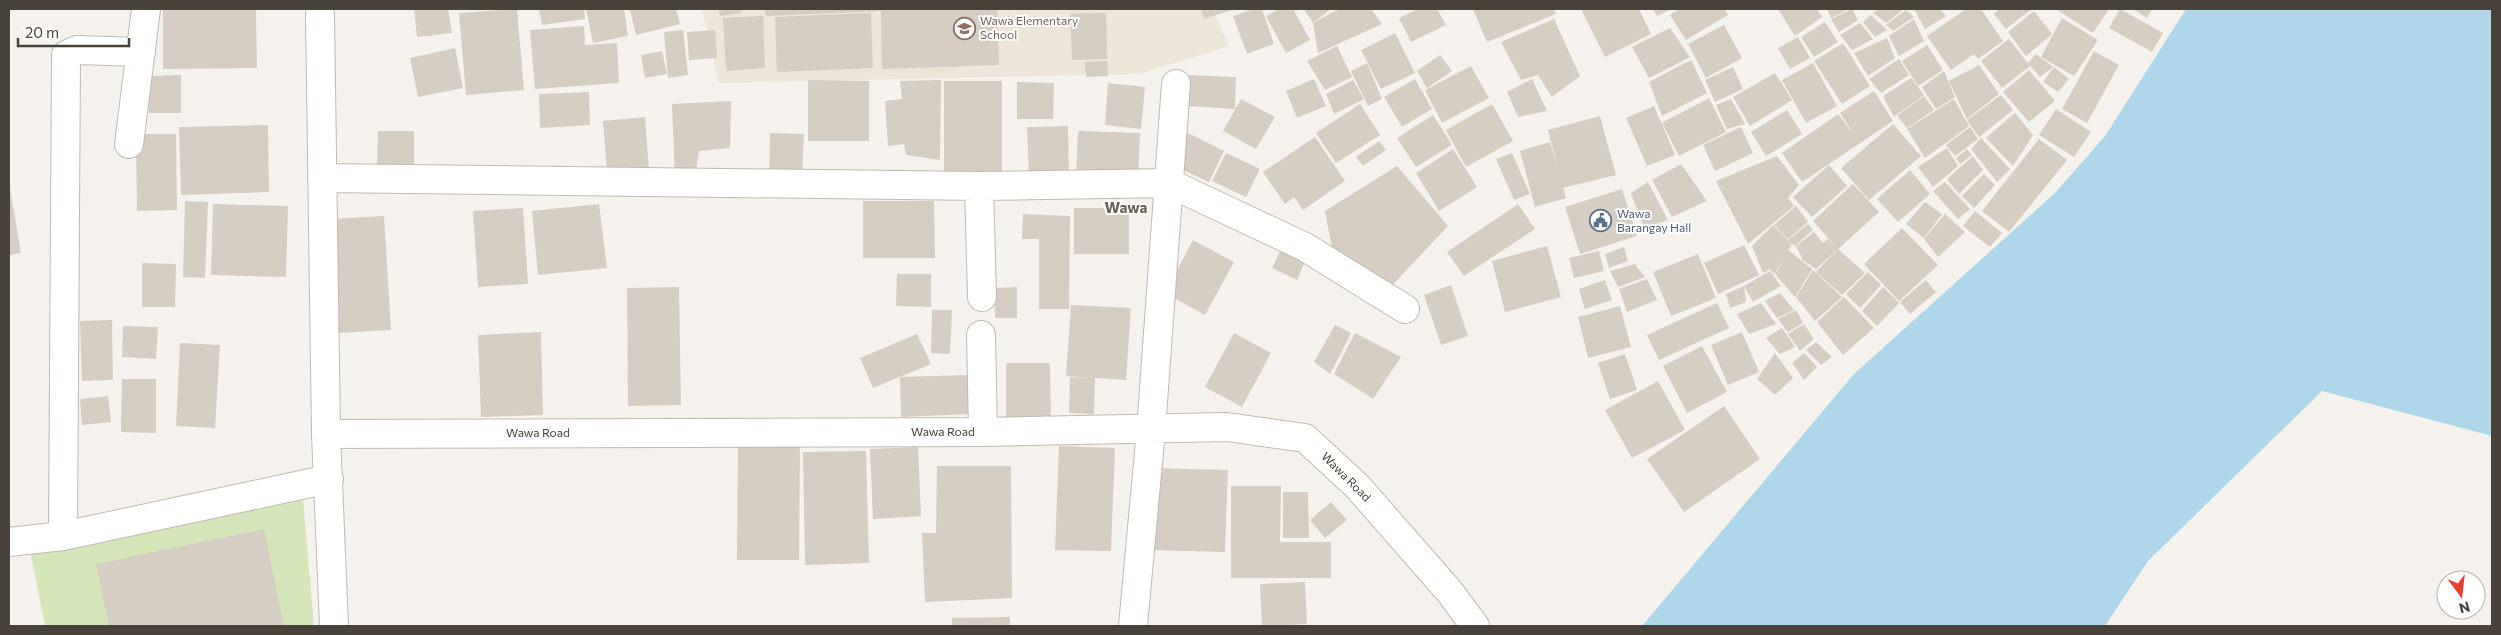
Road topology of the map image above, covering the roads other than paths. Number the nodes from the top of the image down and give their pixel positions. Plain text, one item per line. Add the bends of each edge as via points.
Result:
1 (146, 9) edge
2 (320, 15) dead end
3 (141, 52) junction
4 (1176, 84) dead end
5 (129, 144) dead end
6 (322, 178) junction
7 (1169, 183) junction
8 (978, 186) junction
9 (982, 297) dead end
10 (1404, 309) dead end
11 (980, 335) dead end
12 (1151, 430) junction
13 (983, 432) junction
14 (326, 434) junction
15 (329, 479) junction
16 (64, 536) junction
17 (9, 542) edge
18 (334, 626) edge
19 (1133, 626) edge
20 (1475, 626) edge

1 - 3 street
2 - 6 street
3 - 5 street
3 - 16 street via 77,50 66,55
4 - 7 street
6 - 8 street
6 - 14 street
7 - 8 street
7 - 10 street via 1305,248
7 - 12 street
8 - 9 street
11 - 13 street
12 - 13 street, Wawa Road
12 - 19 street
12 - 20 street, Wawa Road via 1227,427 1305,438 1357,486 1449,591
13 - 14 street, Wawa Road
14 - 15 street
15 - 16 street
15 - 18 street
16 - 17 street

